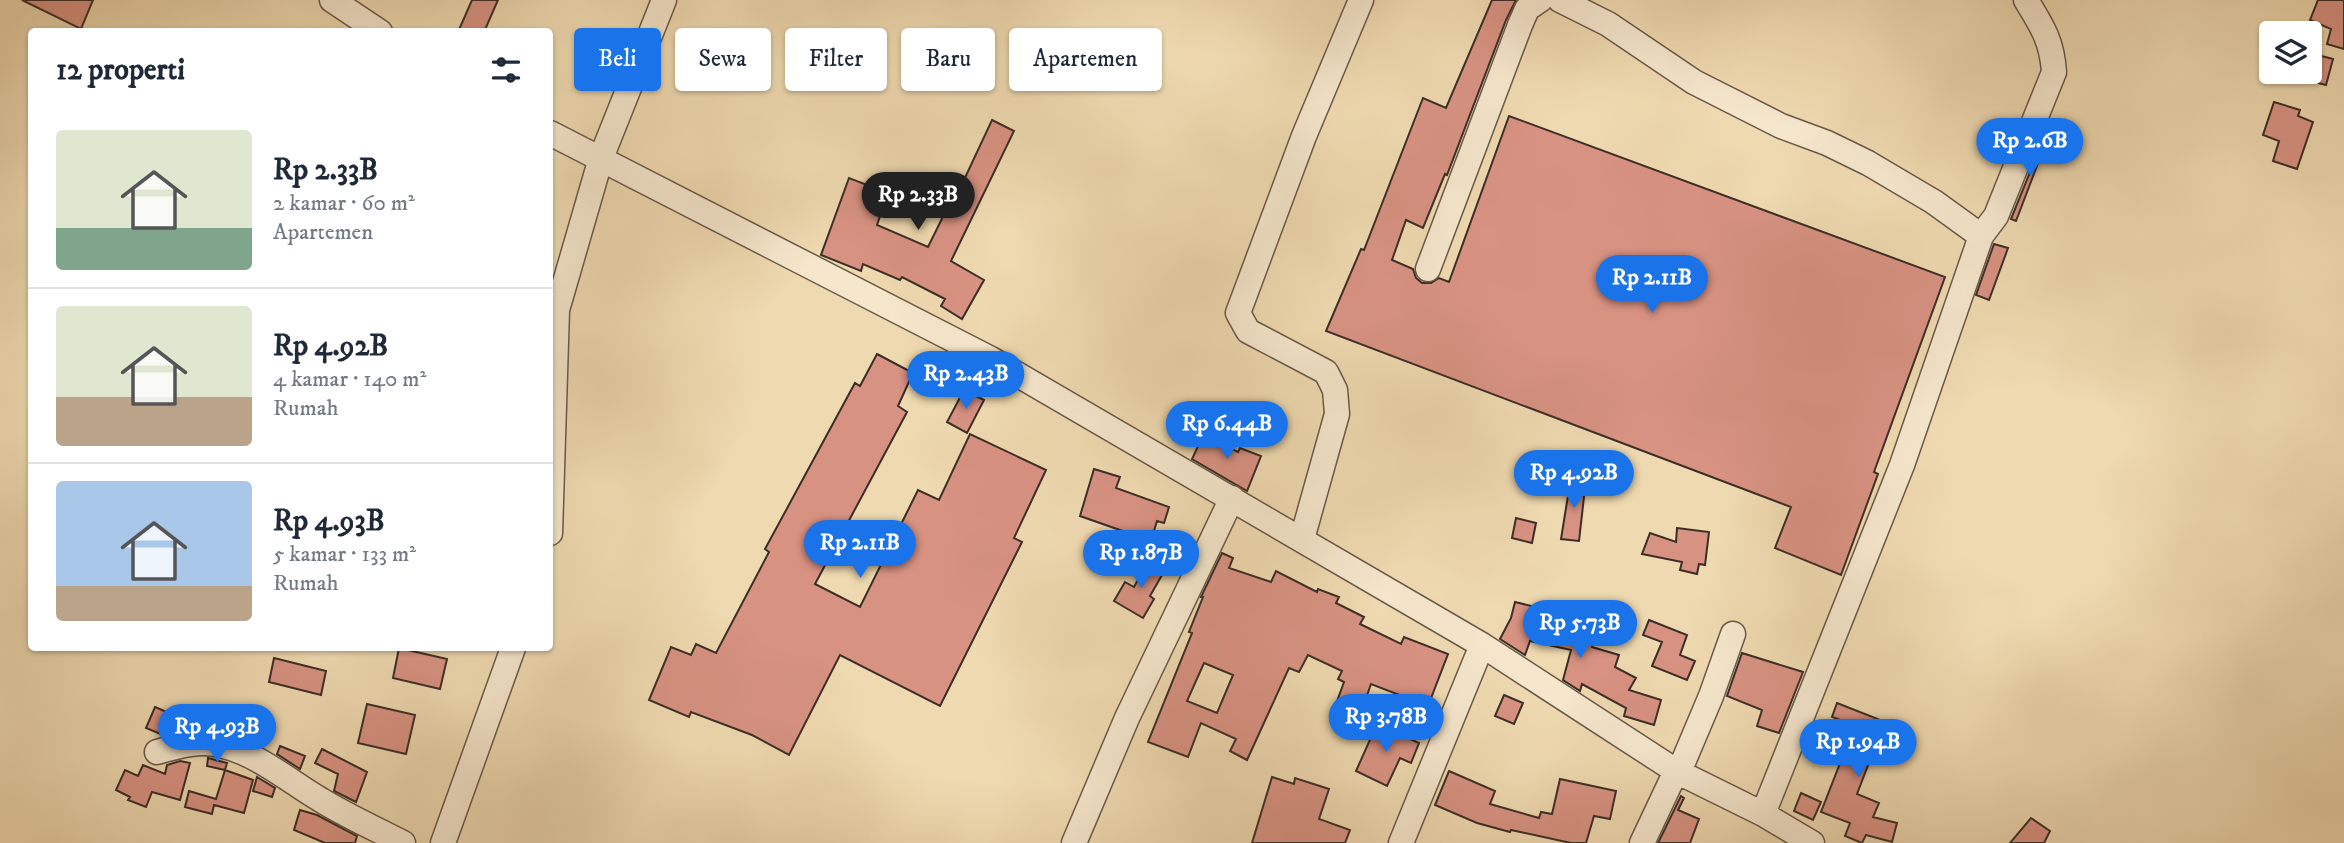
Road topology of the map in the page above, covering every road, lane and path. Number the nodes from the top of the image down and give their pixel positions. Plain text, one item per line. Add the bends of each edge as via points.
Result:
1 (332, 0) edge
2 (664, 0) edge
3 (1361, 0) edge
4 (1540, 0) edge
5 (1560, 0) edge
6 (2026, 0) edge
7 (374, 28) edge
8 (553, 135) edge
9 (601, 159) junction
10 (1982, 236) junction
11 (1428, 269) dead end
12 (553, 413) edge
13 (1232, 498) junction
14 (1302, 539) junction
15 (1733, 634) dead end
16 (1482, 645) junction
17 (512, 651) edge
18 (157, 752) dead end
19 (1676, 771) junction
20 (1763, 814) junction
21 (403, 843) edge
22 (443, 843) edge
23 (1074, 843) edge
24 (1401, 843) edge
25 (1642, 843) edge
26 (1812, 843) edge

1 - 7 street
2 - 9 street
3 - 14 street via 1238,313 1248,331 1326,372 1335,390 1337,414
4 - 11 street via 1527,9 1520,25
5 - 10 street via 1608,24 1694,82 1868,163
6 - 10 street via 2045,30 2053,72 1996,216
8 - 9 street
9 - 12 street via 557,310
9 - 13 street via 991,359
10 - 20 street via 1902,465
13 - 14 street
13 - 23 street via 1127,718
14 - 16 street
15 - 19 street via 1711,696
16 - 19 street
16 - 24 street
17 - 22 street
18 - 21 street via 204,743 230,748
19 - 20 street
19 - 25 street
20 - 26 street

